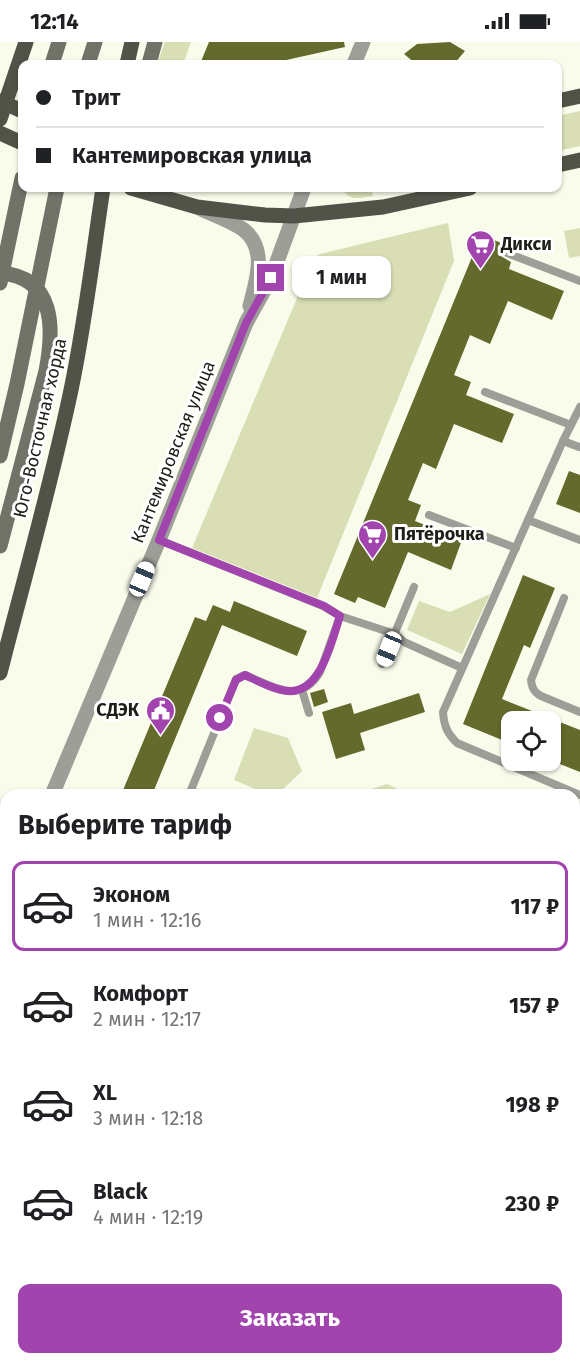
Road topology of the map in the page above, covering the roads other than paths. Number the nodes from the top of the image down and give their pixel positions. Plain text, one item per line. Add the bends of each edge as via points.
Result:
1 (26, 42) edge
2 (59, 42) edge
3 (95, 42) edge
4 (132, 42) edge
5 (155, 42) edge
6 (363, 42) edge
7 (20, 60) edge
8 (53, 60) edge
9 (89, 60) edge
10 (128, 60) edge
11 (150, 60) edge
12 (356, 60) edge
13 (18, 66) edge
14 (580, 96) edge
15 (562, 100) edge
16 (0, 101) edge
17 (18, 109) edge
18 (0, 119) edge
19 (0, 134) edge
20 (18, 141) edge
21 (580, 160) edge
22 (562, 164) edge
23 (19, 192) edge
24 (56, 192) edge
25 (101, 192) edge
26 (145, 192) edge
27 (303, 192) edge
28 (452, 192) edge
29 (197, 207) junction
30 (294, 216) junction
31 (507, 253) dead end
32 (0, 273) edge
33 (580, 280) edge
34 (0, 283) edge
35 (246, 323) junction
36 (485, 392) dead end
37 (580, 407) edge
38 (571, 425) junction
39 (563, 441) junction
40 (579, 447) edge
41 (0, 456) edge
42 (429, 515) dead end
43 (528, 520) junction
44 (159, 540) junction
45 (580, 540) edge
46 (0, 546) edge
47 (516, 549) junction
48 (414, 587) dead end
49 (564, 598) dead end
50 (340, 616) junction
51 (395, 634) junction
52 (382, 664) dead end
53 (462, 668) junction
54 (0, 673) edge
55 (302, 690) junction
56 (580, 712) edge
57 (309, 713) dead end
58 (55, 789) edge
59 (191, 789) edge
60 (566, 789) edge

1 - 7 main road, bridge
2 - 8 main road
3 - 9 main road
4 - 10 main road
5 - 11 main road
6 - 12 street
13 - 18 main road, bridge
14 - 15 main road
16 - 17 main road
19 - 20 main road
21 - 22 main road
23 - 34 main road, bridge
24 - 41 main road, bridge
25 - 54 main road, Юго-Восточная хорда, bridge via 71,390
26 - 29 main road
27 - 30 street, Кантемировская улица
28 - 30 main road via 383,207
29 - 30 main road
29 - 35 street, Кантемировская улица via 244,230 256,246 258,273
30 - 35 street, Кантемировская улица via 271,278
31 - 33 lane
32 - 46 main road via 25,280 36,288 47,304 51,325 46,371
35 - 44 street, Кантемировская улица
36 - 38 lane
37 - 38 lane
38 - 39 lane
39 - 40 lane
39 - 43 lane
42 - 47 lane
43 - 45 lane
43 - 47 lane
44 - 50 lane via 324,606
44 - 58 street, Кантемировская улица
47 - 53 lane
48 - 51 lane
49 - 56 lane via 531,680 536,693
50 - 51 lane
50 - 55 lane via 320,672
51 - 52 lane
51 - 53 lane via 404,642
53 - 60 lane via 443,712 448,734 457,743
55 - 57 lane
55 - 59 lane via 280,690 245,675 236,680

